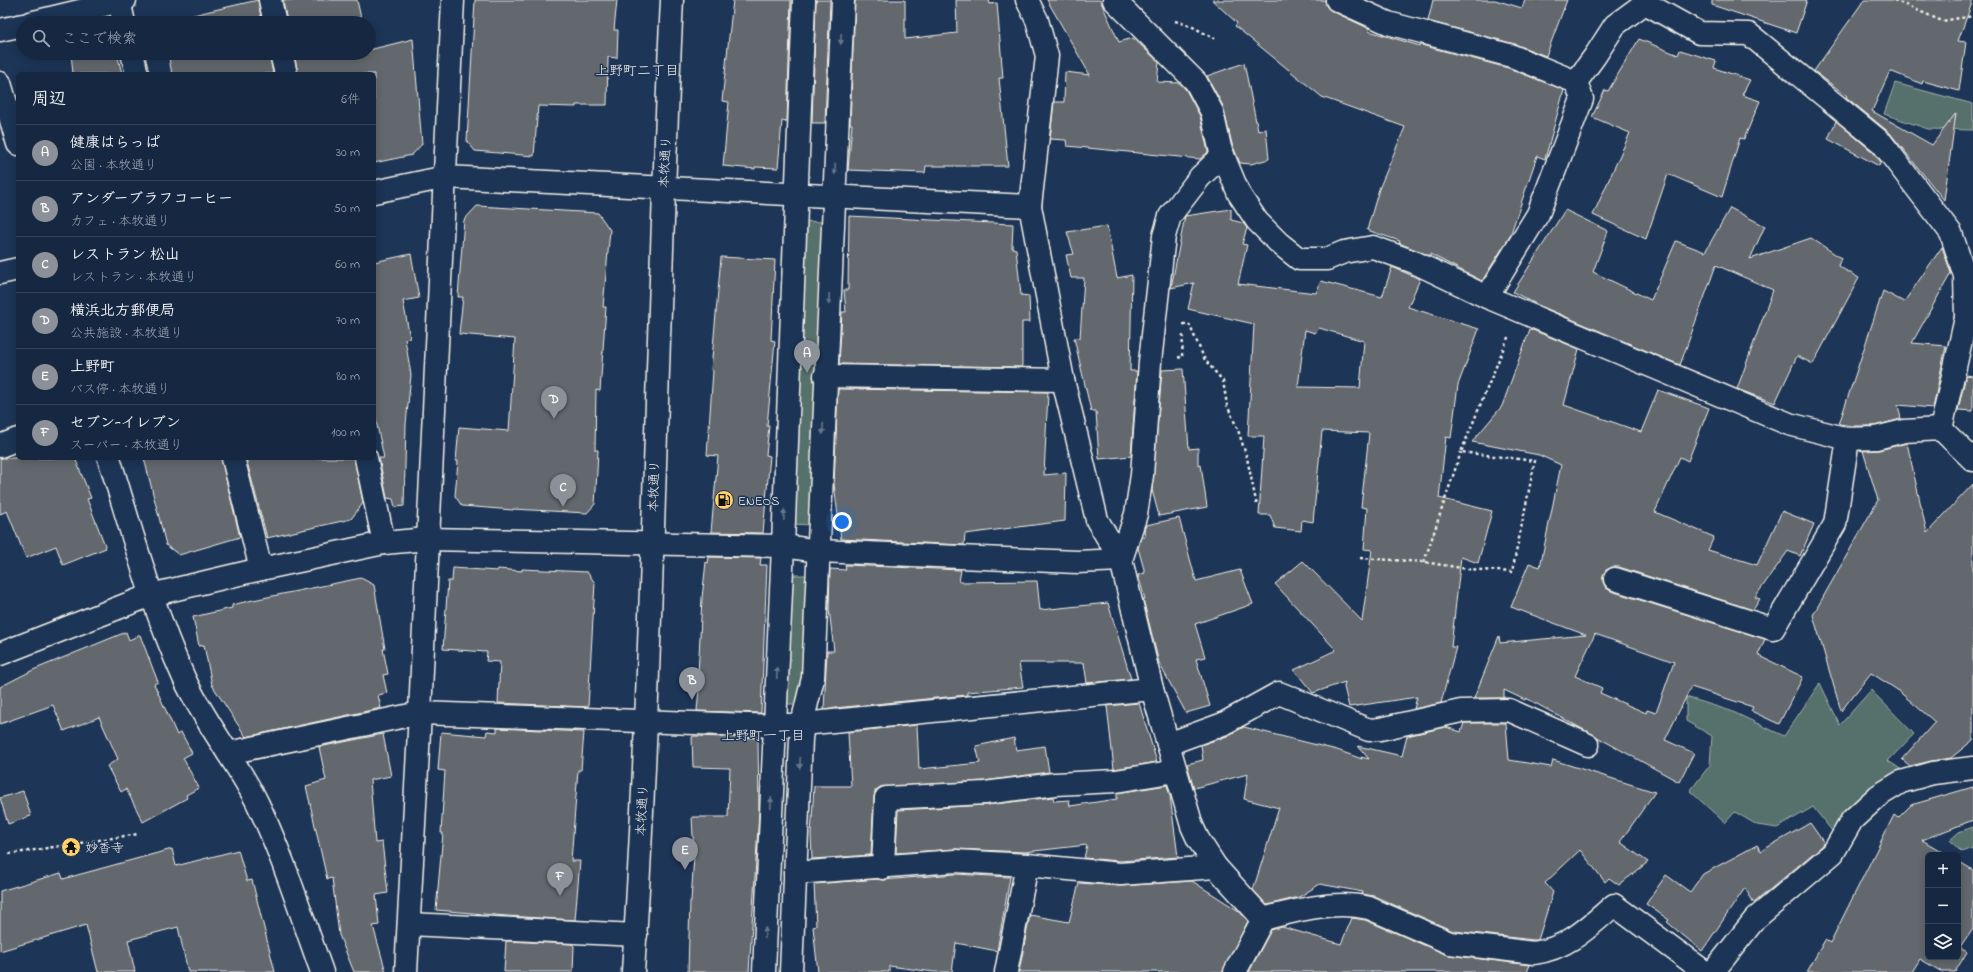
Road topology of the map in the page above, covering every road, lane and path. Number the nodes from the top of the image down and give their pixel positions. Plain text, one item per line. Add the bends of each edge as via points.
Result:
1 (121, 0) edge
2 (270, 0) edge
3 (453, 0) edge
4 (672, 0) edge
5 (804, 0) edge
6 (843, 0) edge
7 (1028, 0) edge
8 (1114, 0) edge
9 (1337, 0) edge
10 (1894, 0) edge
11 (1644, 2) edge
12 (58, 16) edge
13 (123, 16) edge
14 (273, 16) edge
15 (1973, 16) edge
16 (16, 27) edge
17 (0, 30) edge
18 (134, 60) edge
19 (283, 60) edge
20 (137, 72) edge
21 (286, 72) edge
22 (1576, 82) junction
23 (0, 83) edge
24 (16, 137) edge
25 (1223, 155) junction
26 (446, 177) junction
27 (663, 189) junction
28 (376, 192) edge
29 (797, 194) junction
30 (833, 196) junction
31 (1030, 206) junction
32 (16, 269) edge
33 (0, 273) edge
34 (1487, 297) junction
35 (1520, 311) junction
36 (1969, 318) edge
37 (1182, 358) dead end
38 (825, 376) junction
39 (1063, 380) junction
40 (1941, 429) junction
41 (1848, 439) junction
42 (16, 440) edge
43 (0, 446) edge
44 (1461, 452) junction
45 (111, 460) edge
46 (234, 460) edge
47 (366, 460) edge
48 (1973, 460) edge
49 (1257, 506) dead end
50 (427, 539) junction
51 (384, 543) junction
52 (651, 543) junction
53 (783, 546) junction
54 (819, 551) junction
55 (1360, 558) dead end
56 (1121, 560) junction
57 (1424, 562) junction
58 (261, 568) junction
59 (1614, 579) dead end
60 (151, 595) junction
61 (0, 654) edge
62 (1152, 689) junction
63 (420, 713) junction
64 (645, 722) junction
65 (802, 724) junction
66 (774, 726) junction
67 (1168, 744) junction
68 (1588, 744) dead end
69 (228, 753) junction
70 (1973, 768) edge
71 (1176, 771) junction
72 (138, 834) dead end
73 (9, 854) dead end
74 (1027, 865) junction
75 (1216, 867) junction
76 (883, 868) junction
77 (795, 872) junction
78 (1263, 919) junction
79 (409, 924) junction
80 (636, 935) junction
81 (322, 972) edge
82 (406, 972) edge
83 (633, 972) edge
84 (764, 972) edge
85 (791, 972) edge
86 (1006, 972) edge
87 (1235, 972) edge
88 (1705, 972) edge
89 (1713, 972) edge

1 - 12 street
1 - 13 street
2 - 14 street
3 - 26 street
4 - 27 street, 本牧通り
5 - 29 street
6 -> 30 street
7 - 31 street via 1037,20 1046,56
8 - 25 street via 1196,82 1212,112
9 - 22 street via 1388,23 1512,56
10 - 15 path via 1942,21
11 - 22 street via 1615,25
11 - 36 street via 1699,33 1749,34 1882,143 1951,233 1965,276
16 - 17 street
18 - 20 street
19 - 21 street
22 - 34 street via 1582,99 1538,214
23 - 24 street
25 - 34 street via 1238,194 1257,221 1299,259 1327,258 1374,247 1414,262
25 - 56 street via 1200,177 1170,216 1164,236 1150,362 1142,475 1136,514
26 - 27 street
26 - 28 street
26 - 50 street
27 - 29 street
27 - 52 street, 本牧通り
29 - 30 street
53 -> 29 street
30 - 31 street
30 -> 38 street
31 - 39 street
32 - 33 street
34 - 35 street
35 - 41 street via 1789,424
35 - 44 path
36 - 40 street
37 - 49 path via 1183,323 1189,324 1205,360 1223,381 1227,405 1247,458
38 - 39 street
38 -> 54 street
39 - 56 street via 1097,520
40 - 41 street
40 - 48 street
41 - 59 street via 1835,524 1772,629
42 - 43 street
44 - 57 path
44 - 57 path via 1535,461 1512,572
45 - 60 street
46 - 58 street
47 - 51 street
50 - 51 street
50 - 52 street
50 - 63 street
51 - 58 street
52 - 53 street
52 - 64 street, 本牧通り
53 - 54 street
66 -> 53 street
54 - 56 street via 1077,562
54 - 65 street via 813,678
55 - 57 path
56 - 62 street
58 - 60 street
60 - 61 street
60 - 69 street via 195,701
62 - 65 street
62 - 67 street
63 - 64 street
63 - 69 street
63 - 79 street
64 - 66 street
64 - 80 street, 本牧通り
65 - 66 street
65 -> 77 street
84 -> 66 street
67 - 68 street via 1223,724 1279,694 1369,730 1461,711 1509,710
67 - 71 street
69 - 81 street via 256,801
70 - 89 street via 1933,773 1901,782 1878,796 1852,820 1833,853 1755,919
71 - 75 street via 1198,839
71 - 76 street via 1116,781 1055,784 985,793 886,798
72 - 73 path
74 - 75 street via 1120,874
74 - 76 street via 955,861
74 - 86 street
75 - 78 street
76 - 77 street
77 - 85 street
78 - 87 street
78 - 88 street via 1312,908 1356,905 1450,942 1534,953 1547,951 1574,939 1614,905
79 - 80 street
79 - 82 street
80 - 83 street, 本牧通り

